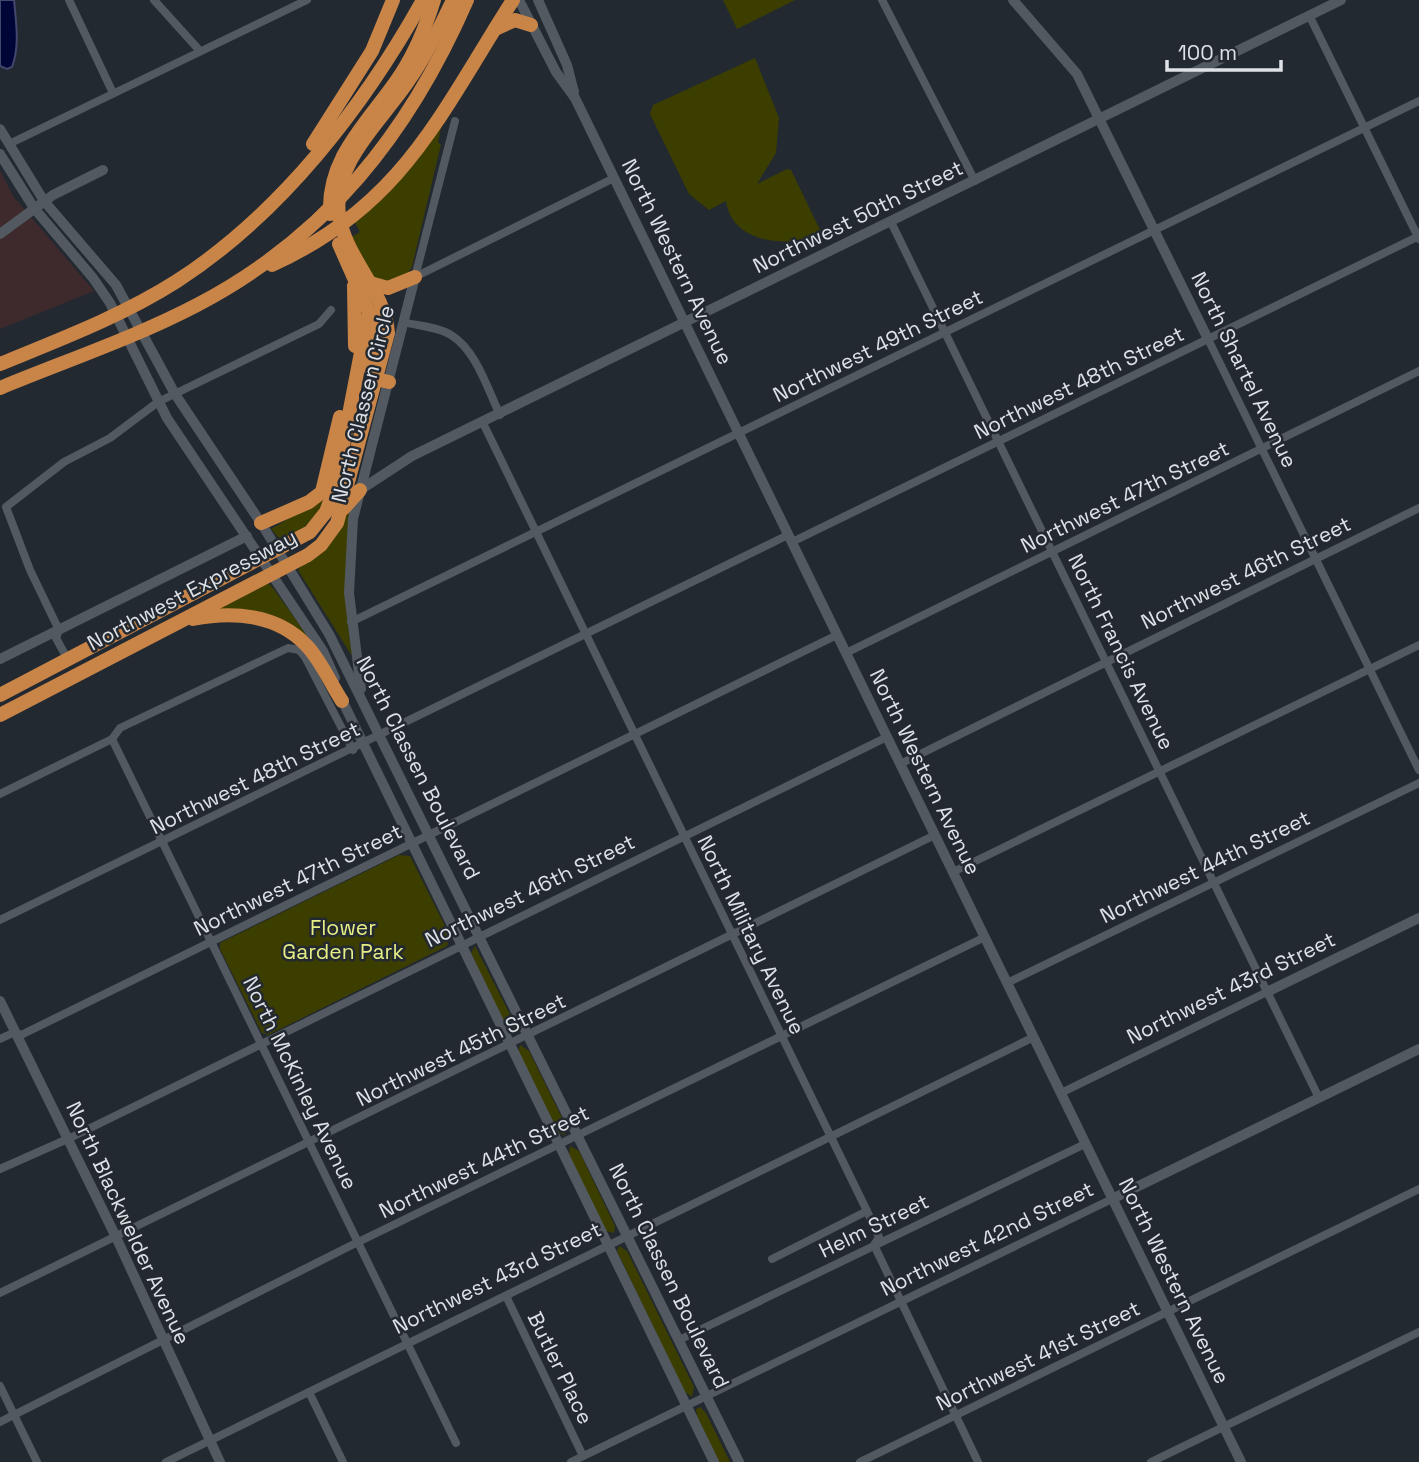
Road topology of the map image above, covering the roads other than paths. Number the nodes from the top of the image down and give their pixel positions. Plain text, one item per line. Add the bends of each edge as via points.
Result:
1 (69, 0) edge
2 (154, 0) edge
3 (307, 0) edge
4 (393, 0) edge
5 (423, 0) edge
6 (434, 0) edge
7 (453, 0) edge
8 (467, 0) edge
9 (513, 0) edge
10 (519, 0) edge
11 (538, 0) edge
12 (882, 0) edge
13 (1341, 0) edge
14 (297, 2) edge
15 (1019, 3) edge
16 (1310, 17) junction
17 (531, 25) junction
18 (494, 30) junction
19 (200, 51) junction
20 (113, 93) junction
21 (575, 98) junction
22 (1419, 101) edge
23 (1101, 120) junction
24 (455, 121) dead end
25 (1363, 128) junction
26 (0, 129) edge
27 (9, 144) junction
28 (0, 155) edge
29 (103, 170) dead end
30 (614, 178) junction
31 (975, 181) junction
32 (279, 195) junction
33 (44, 201) junction
34 (34, 208) junction
35 (891, 222) junction
36 (1154, 231) junction
37 (0, 234) edge
38 (1419, 237) edge
39 (352, 271) junction
40 (245, 277) junction
41 (415, 277) junction
42 (370, 283) junction
43 (331, 310) dead end
44 (369, 311) junction
45 (403, 322) junction
46 (685, 323) junction
47 (946, 333) junction
48 (1208, 340) junction
49 (0, 364) edge
50 (393, 364) joint
51 (1419, 371) edge
52 (383, 380) junction
53 (0, 387) edge
54 (175, 394) junction
55 (158, 402) junction
56 (500, 415) junction
57 (350, 417) junction
58 (482, 423) junction
59 (738, 433) junction
60 (998, 441) junction
61 (1261, 449) junction
62 (368, 453) junction
63 (392, 467) junction
64 (360, 490) junction
65 (1419, 508) edge
66 (343, 509) junction
67 (261, 523) junction
68 (536, 534) junction
69 (247, 536) junction
70 (790, 539) junction
71 (278, 550) junction
72 (1052, 552) junction
73 (262, 558) junction
74 (1315, 559) junction
75 (285, 566) junction
76 (270, 573) junction
77 (181, 621) junction
78 (351, 622) junction
79 (59, 630) junction
80 (585, 634) junction
81 (837, 635) junction
82 (1419, 645) edge
83 (846, 653) junction
84 (0, 659) edge
85 (68, 660) junction
86 (1106, 661) junction
87 (1369, 669) junction
88 (0, 695) edge
89 (342, 701) junction
90 (363, 702) junction
91 (0, 715) edge
92 (635, 735) junction
93 (380, 737) junction
94 (887, 737) junction
95 (112, 739) junction
96 (364, 744) junction
97 (353, 750) junction
98 (900, 764) junction
99 (1419, 770) edge
100 (1160, 772) junction
101 (1419, 783) edge
102 (0, 794) edge
103 (430, 835) junction
104 (684, 835) junction
105 (935, 835) junction
106 (163, 843) junction
107 (412, 843) junction
108 (953, 872) junction
109 (1212, 883) junction
110 (1419, 918) edge
111 (0, 920) edge
112 (480, 935) junction
113 (733, 935) junction
114 (985, 937) junction
115 (212, 941) junction
116 (461, 944) junction
117 (1007, 983) junction
118 (1267, 992) junction
119 (0, 1001) edge
120 (15, 1032) junction
121 (530, 1036) junction
122 (781, 1037) junction
123 (1034, 1037) junction
124 (0, 1039) edge
125 (261, 1043) junction
126 (509, 1045) junction
127 (1419, 1049) edge
128 (1061, 1093) junction
129 (1319, 1098) junction
130 (578, 1135) junction
131 (67, 1137) junction
132 (830, 1138) junction
133 (310, 1143) junction
134 (1085, 1144) junction
135 (559, 1145) junction
136 (0, 1169) edge
137 (1419, 1189) edge
138 (1112, 1199) junction
139 (867, 1211) junction
140 (628, 1236) junction
141 (116, 1237) junction
142 (358, 1243) junction
143 (608, 1245) junction
144 (874, 1245) junction
145 (772, 1259) dead end
146 (0, 1293) edge
147 (506, 1296) junction
148 (899, 1302) junction
149 (1168, 1312) junction
150 (1419, 1332) edge
151 (163, 1340) junction
152 (679, 1340) junction
153 (407, 1344) junction
154 (0, 1386) edge
155 (309, 1392) junction
156 (706, 1396) junction
157 (687, 1406) junction
158 (14, 1414) junction
159 (955, 1415) junction
160 (0, 1422) edge
161 (1224, 1427) junction
162 (209, 1441) junction
163 (456, 1443) dead end
164 (583, 1456) junction
165 (37, 1462) edge
166 (166, 1462) edge
167 (220, 1462) edge
168 (343, 1462) edge
169 (571, 1462) edge
170 (714, 1462) edge
171 (739, 1462) edge
172 (860, 1462) edge
173 (978, 1462) edge
174 (1152, 1462) edge
175 (1241, 1462) edge

1 - 20 street
2 - 19 street
3 - 14 street
4 - 32 highway via 360,71
5 - 32 highway via 362,94
6 - 39 highway via 403,71 345,150 332,177 330,219
7 - 42 highway, Northwest Expressway via 410,79 348,163 340,187 343,230
8 - 40 highway via 446,48 390,141 322,216
9 - 18 highway
10 - 17 main road, North Western Avenue
11 - 21 main road, North Western Avenue via 567,65
12 - 31 street
13 - 16 main road, Northwest 50th Street
14 - 19 street
15 - 23 main road, North Shartel Avenue via 1070,65
16 - 23 main road, Northwest 50th Street
16 - 25 street
17 - 18 highway via 515,20
17 - 21 main road, North Western Avenue
18 - 40 highway via 426,141 392,181 324,239
19 - 20 street
20 - 27 street
21 - 30 main road, North Western Avenue
22 - 25 street, Northwest 49th Street
23 - 31 main road, Northwest 50th Street
23 - 36 main road, North Shartel Avenue
24 - 41 street, North Classen Circle
25 - 36 street, Northwest 49th Street
25 - 38 street
26 - 27 main road, North Classen Boulevard
27 - 33 main road, North Classen Boulevard
28 - 34 main road, North Classen Boulevard
29 - 33 main road
30 - 41 street
30 - 46 main road, North Western Avenue
31 - 35 main road, Northwest 50th Street
32 - 49 highway via 219,250 155,294 89,328
33 - 34 main road
33 - 54 main road, North Classen Boulevard via 116,285
34 - 37 main road
34 - 55 main road, North Classen Boulevard via 110,303
35 - 46 main road, Northwest 50th Street
35 - 47 street, North Francis Avenue
36 - 47 street, Northwest 49th Street
36 - 48 main road, North Shartel Avenue
38 - 48 street, Northwest 48th Street
39 - 44 highway
39 - 67 highway via 354,359 322,492
40 - 53 highway via 164,321
41 - 42 highway via 388,288
41 - 45 main road, North Classen Circle
42 - 52 highway, Northwest Expressway via 387,323
43 - 54 street via 319,324
44 - 52 highway via 375,339 369,366
44 - 57 highway, Northwest Expressway
45 - 50 main road, North Classen Circle
45 - 56 street via 450,334 461,343
46 - 56 main road, Northwest 50th Street
46 - 59 main road, North Western Avenue
47 - 59 street, Northwest 49th Street
47 - 60 street, North Francis Avenue
48 - 60 street, Northwest 48th Street
48 - 61 street, North Shartel Avenue
50 - 52 highway
51 - 61 street, Northwest 47th Street
52 - 57 highway via 363,393
52 - 62 main road, North Classen Circle
52 - 66 highway, Northwest Expressway
54 - 55 street
54 - 67 main road, North Classen Boulevard
55 - 69 main road, North Classen Boulevard
55 - 79 street via 110,438 64,461 6,507
56 - 58 main road, Northwest 50th Street
57 - 71 highway, Northwest Expressway via 326,512 310,532
58 - 63 main road, Northwest 50th Street
58 - 68 street, North Military Avenue
59 - 68 street, Northwest 49th Street
59 - 70 main road, North Western Avenue
60 - 70 street, Northwest 48th Street
60 - 72 street, North Francis Avenue
61 - 72 street, Northwest 47th Street
61 - 74 street, North Shartel Avenue
62 - 63 main road via 375,471
62 - 64 main road, North Classen Circle
63 - 64 main road, Northwest 50th Street
64 - 66 highway
64 - 78 main road, North Classen Circle via 350,544
65 - 74 street, Northwest 46th Street
66 - 75 highway, Northwest Expressway via 321,544
67 - 71 main road, North Classen Boulevard
68 - 78 street, Northwest 49th Street
68 - 80 street, North Military Avenue
69 - 73 main road, North Classen Boulevard
69 - 79 main road
70 - 80 street, Northwest 48th Street
70 - 81 main road, North Western Avenue
71 - 73 highway, Northwest Expressway
71 - 75 main road, North Classen Boulevard
72 - 83 street, Northwest 47th Street
72 - 86 street, North Francis Avenue
73 - 76 main road, North Classen Boulevard
73 - 85 highway, Northwest Expressway
74 - 86 street, Northwest 46th Street
74 - 87 street, North Shartel Avenue
75 - 76 highway, Northwest Expressway
75 - 90 main road, North Classen Boulevard via 329,634
76 - 77 highway, Northwest Expressway
76 - 89 main road, North Classen Boulevard via 323,651
77 - 89 highway via 244,615 283,628 306,644
77 - 91 highway, Northwest Expressway
78 - 90 main road, North Classen Circle
79 - 84 main road
79 - 85 street via 56,638
80 - 92 street, North Military Avenue
80 - 93 street, Northwest 48th Street
81 - 83 main road, North Western Avenue
81 - 92 street, Northwest 47th Street
82 - 87 street
83 - 94 main road, North Western Avenue
85 - 88 highway, Northwest Expressway
86 - 98 street, Northwest 46th Street
86 - 100 street, North Francis Avenue
87 - 99 street, North Shartel Avenue
87 - 100 street
89 - 96 main road, North Classen Boulevard
90 - 93 main road, North Classen Boulevard
92 - 103 street, Northwest 47th Street
92 - 104 street, North Military Avenue
93 - 96 street, Northwest 48th Street
93 - 103 main road, North Classen Boulevard
94 - 98 main road, North Western Avenue
94 - 104 street, Northwest 46th Street
95 - 97 street via 120,728 288,648 299,650 304,657
95 - 102 street
95 - 106 street, North McKinley Avenue
96 - 97 street, Northwest 48th Street
96 - 107 main road, North Classen Boulevard
97 - 106 street, Northwest 48th Street
98 - 105 main road, North Western Avenue
100 - 108 street
100 - 109 street, North Francis Avenue
101 - 109 street, Northwest 44th Street
103 - 107 street, Northwest 47th Street
103 - 112 main road, North Classen Boulevard
104 - 112 street, Northwest 46th Street
104 - 113 street, North Military Avenue
105 - 108 main road, North Western Avenue
105 - 113 street, Northwest 45th Street
106 - 111 street, Northwest 48th Street
106 - 115 street, North McKinley Avenue
107 - 115 street, Northwest 47th Street
107 - 116 main road, North Classen Boulevard
108 - 114 main road, North Western Avenue
109 - 117 street, Northwest 44th Street
109 - 118 street, North Francis Avenue
110 - 118 main road, Northwest 43rd Street
112 - 116 street, Northwest 46th Street
112 - 121 main road, North Classen Boulevard
113 - 121 street, Northwest 45th Street
113 - 122 street, North Military Avenue
114 - 117 main road, North Western Avenue
114 - 122 street, Northwest 44th Street
115 - 120 street, Northwest 47th Street via 21,1035
115 - 125 street, North McKinley Avenue
116 - 125 street, Northwest 46th Street
116 - 126 main road, North Classen Boulevard
117 - 123 main road, North Western Avenue
118 - 128 street, Northwest 43rd Street
118 - 129 street, North Francis Avenue
119 - 120 main road, North Blackwelder Avenue
120 - 124 street, Northwest 47th Street
120 - 131 main road, North Blackwelder Avenue
121 - 126 street, Northwest 45th Street
121 - 130 main road, North Classen Boulevard
122 - 130 street, Northwest 44th Street
122 - 132 street, North Military Avenue
123 - 128 main road, North Western Avenue
123 - 132 street, Northwest 43rd Street
125 - 131 street, Northwest 46th Street
125 - 133 street, North McKinley Avenue
126 - 133 street, Northwest 45th Street
126 - 135 main road, North Classen Boulevard
127 - 129 main road, Northwest 42nd Street
128 - 134 main road, North Western Avenue
129 - 138 main road, Northwest 42nd Street
130 - 135 street, Northwest 44th Street
130 - 140 main road, North Classen Boulevard
131 - 136 street, Northwest 46th Street
131 - 141 main road, North Blackwelder Avenue
132 - 139 street, North Military Avenue
132 - 140 street, Northwest 43rd Street
133 - 141 street, Northwest 45th Street
133 - 142 street, North McKinley Avenue
134 - 138 main road, North Western Avenue
134 - 144 street, Helm Street
135 - 142 street, Northwest 44th Street
135 - 143 main road, North Classen Boulevard
137 - 149 street, Northwest 41st Street
138 - 148 street, Northwest 42nd Street
138 - 149 main road, North Western Avenue
139 - 144 street, North Military Avenue via 879,1237
139 - 145 street
140 - 143 street, Northwest 43rd Street
140 - 152 main road, North Classen Boulevard
141 - 146 street, Northwest 45th Street
141 - 151 main road, North Blackwelder Avenue
142 - 151 street, Northwest 44th Street
142 - 153 street, North McKinley Avenue
143 - 147 street, Northwest 43rd Street
143 - 157 main road, North Classen Boulevard
144 - 148 street, North Military Avenue
144 - 152 street, Helm Street
147 - 153 street, Northwest 43rd Street
147 - 164 street, Butler Place
148 - 156 street, Northwest 42nd Street
148 - 159 street, North Military Avenue
149 - 159 street, Northwest 41st Street
149 - 161 main road, North Western Avenue
150 - 161 street
151 - 158 street, Northwest 44th Street
151 - 162 main road, North Blackwelder Avenue
152 - 156 main road, North Classen Boulevard
153 - 155 street, Northwest 43rd Street
153 - 163 street, North McKinley Avenue
154 - 158 street
155 - 162 street, Northwest 43rd Street
155 - 168 street
156 - 157 street, Northwest 42nd Street
156 - 171 main road, North Classen Boulevard
157 - 164 street, Northwest 42nd Street
157 - 170 main road, North Classen Boulevard
158 - 160 street, Northwest 44th Street
158 - 165 street
159 - 172 street, Northwest 41st Street
159 - 173 street, North Military Avenue
161 - 174 street
161 - 175 main road, North Western Avenue
162 - 166 street, Northwest 43rd Street
162 - 167 main road, North Blackwelder Avenue
164 - 169 street, Northwest 42nd Street

